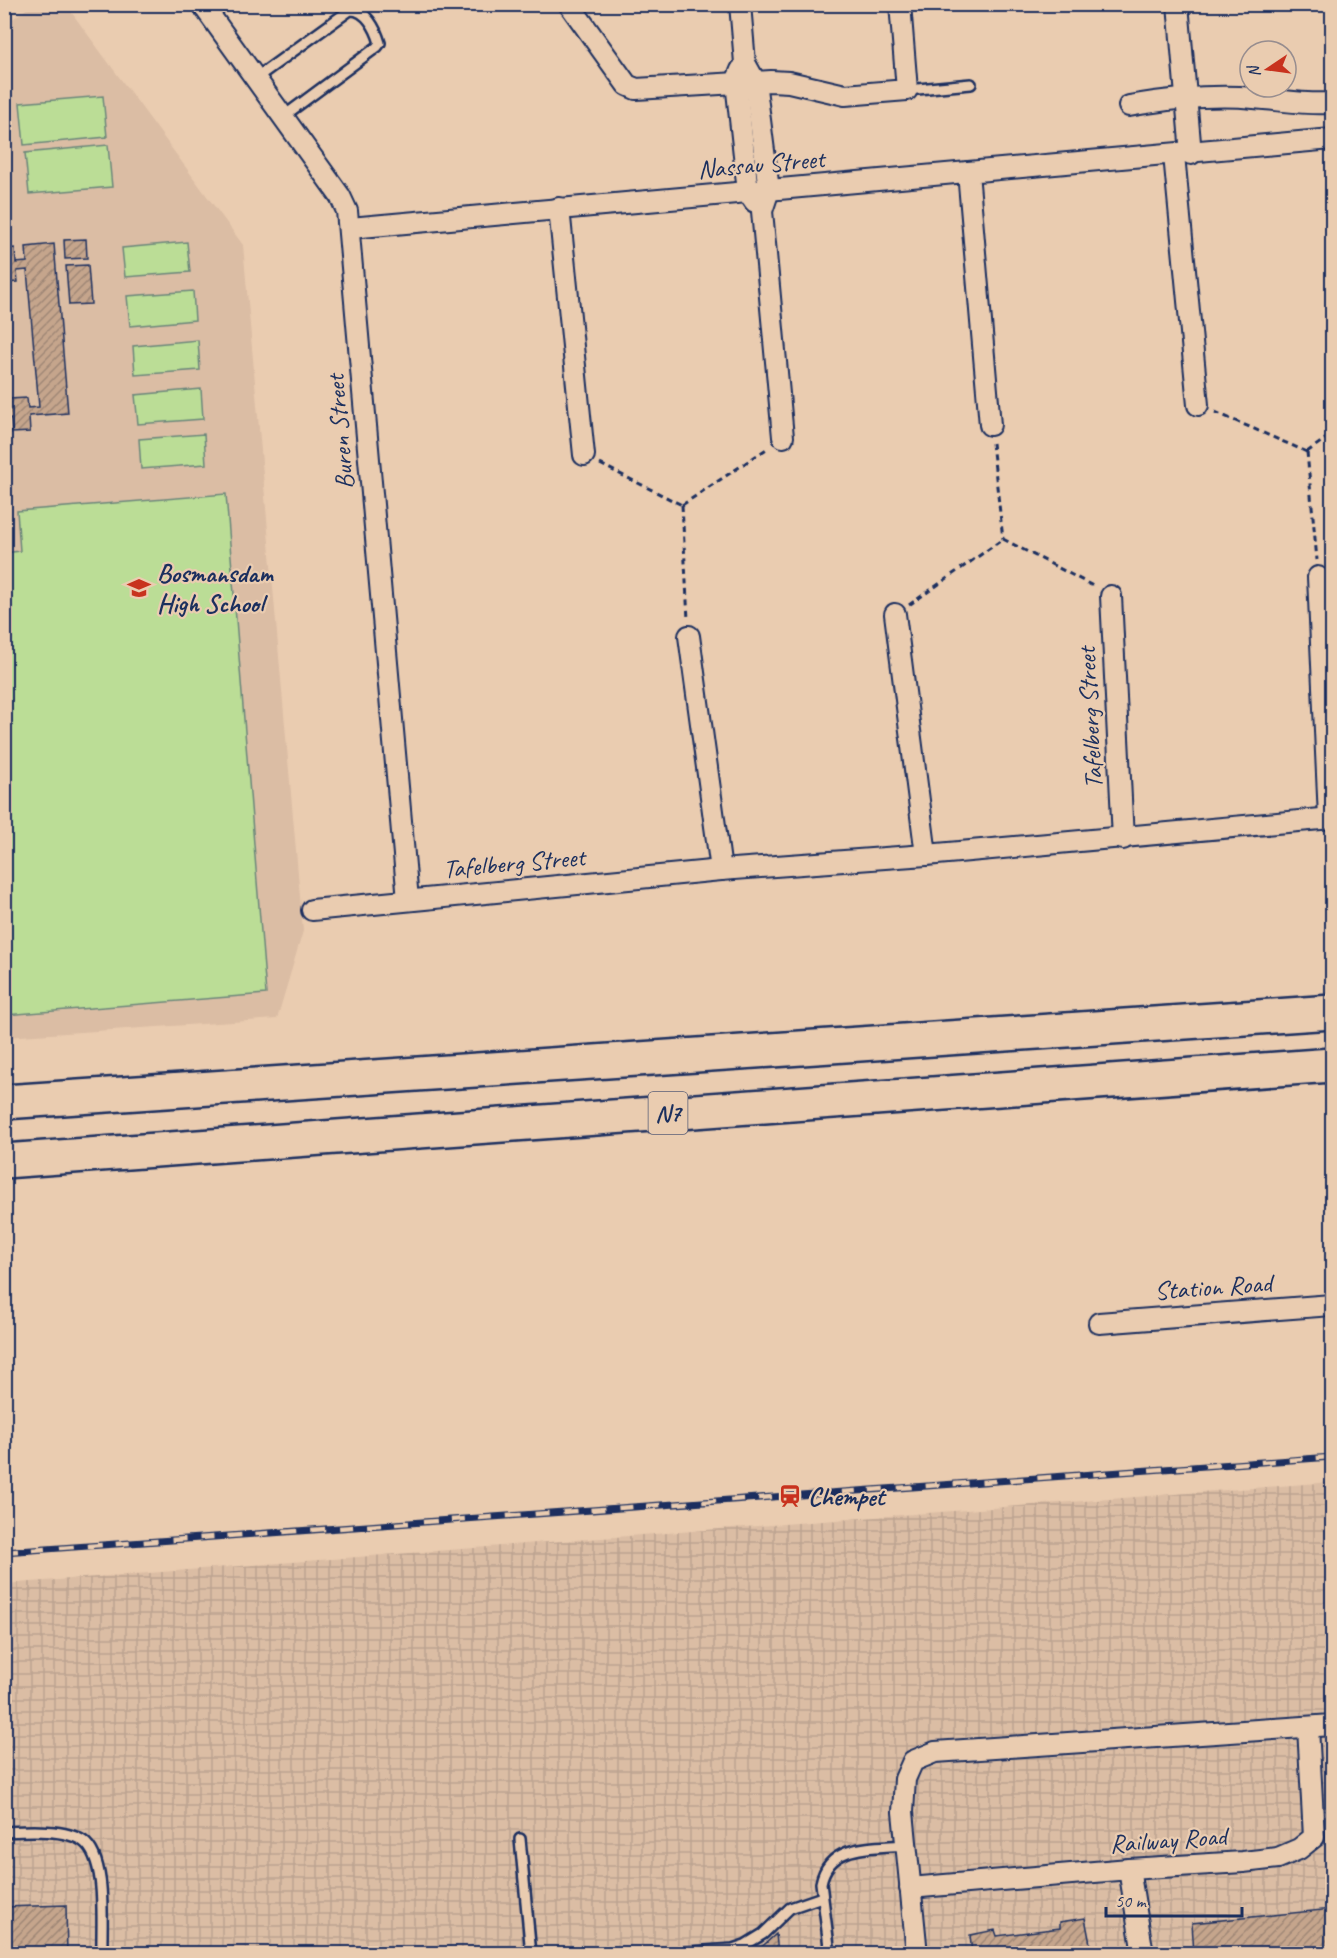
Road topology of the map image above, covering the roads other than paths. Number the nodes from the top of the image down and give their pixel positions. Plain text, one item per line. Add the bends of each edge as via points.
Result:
1 (202, 4) edge
2 (569, 4) edge
3 (740, 4) edge
4 (900, 4) edge
5 (1178, 4) edge
6 (256, 78) junction
7 (746, 82) junction
8 (971, 84) dead end
9 (907, 90) junction
10 (1186, 99) junction
11 (1332, 103) edge
12 (1129, 106) dead end
13 (284, 116) junction
14 (1332, 140) edge
15 (1182, 154) junction
16 (968, 172) junction
17 (769, 190) junction
18 (748, 192) junction
19 (559, 208) junction
20 (762, 211) junction
21 (350, 228) junction
22 (1198, 405) road end
23 (990, 425) road end
24 (783, 437) road end
25 (584, 455) road end
26 (1318, 577) road end
27 (1111, 596) road end
28 (896, 614) road end
29 (689, 636) road end
30 (1331, 818) edge
31 (1123, 838) junction
32 (926, 855) junction
33 (721, 870) junction
34 (408, 900) junction
35 (312, 910) dead end
36 (1332, 1012) edge
37 (1332, 1065) edge
38 (4, 1102) edge
39 (4, 1161) edge
40 (1332, 1305) edge
41 (1099, 1323) dead end
42 (1332, 1725) edge
43 (1308, 1727) junction
44 (4, 1832) edge
45 (520, 1839) dead end
46 (906, 1845) junction
47 (1130, 1869) junction
48 (910, 1888) junction
49 (822, 1898) junction
50 (102, 1953) edge
51 (531, 1953) edge
52 (661, 1953) edge
53 (830, 1953) edge
54 (917, 1953) edge
55 (1143, 1953) edge

1 - 6 street, Buren Street
2 - 7 street via 627,85 636,89
3 - 7 street
4 - 9 street
5 - 10 street
6 - 13 street, Buren Street
6 - 13 lane via 351,10 362,12 380,43
7 - 9 street via 789,82 845,95
7 - 17 street
7 - 18 street
8 - 9 lane
10 - 11 street
10 - 12 street
10 - 15 street
13 - 21 street, Buren Street via 344,202
14 - 15 street, Nassau Street
15 - 16 street, Nassau Street
15 - 22 street
16 - 17 street, Nassau Street
16 - 23 street
17 - 18 street, Nassau Street
17 - 20 street
18 - 19 street, Nassau Street
18 - 20 street
19 - 21 street, Nassau Street
19 - 25 street
20 - 24 street, Nassau Street
21 - 34 street, Buren Street
26 - 30 street, Tafelberg Street
27 - 31 street, Tafelberg Street
28 - 32 street
29 - 33 street
30 - 31 street, Tafelberg Street
31 - 32 street, Tafelberg Street
32 - 33 street, Tafelberg Street
33 - 34 street, Tafelberg Street
34 - 35 street, Tafelberg Street
36 - 38 highway, N7
37 - 39 highway, N7
40 - 41 street, Station Road
42 - 43 street
43 - 46 street via 935,1752 913,1761 905,1779
43 - 47 street, Railway Road via 1314,1836 1299,1849 1278,1858
44 - 50 lane via 55,1832 83,1841 95,1857 99,1872
45 - 51 lane
46 - 48 street
46 - 49 lane via 842,1852 823,1872
47 - 48 street, Railway Road
47 - 55 street
48 - 54 street
49 - 52 lane via 790,1908 746,1945
49 - 53 lane

